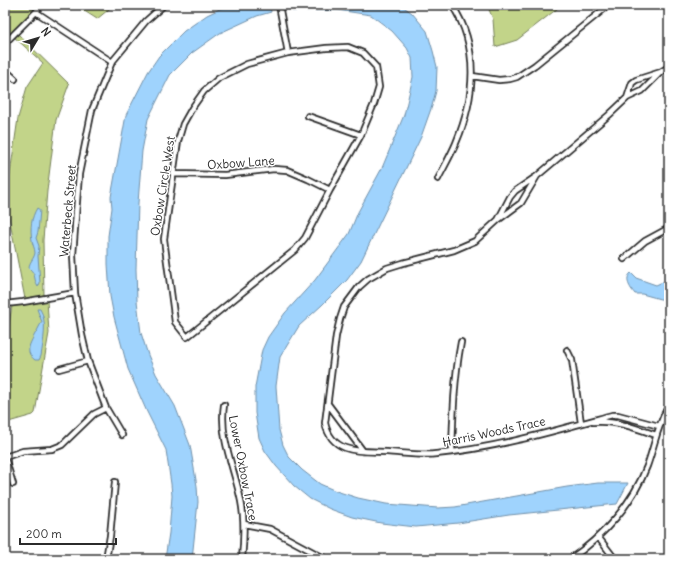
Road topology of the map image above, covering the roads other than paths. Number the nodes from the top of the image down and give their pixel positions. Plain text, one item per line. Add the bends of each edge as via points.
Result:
1 (41, 5) edge
2 (164, 5) edge
3 (279, 5) edge
4 (452, 5) edge
5 (608, 5) edge
6 (36, 12) junction
7 (5, 43) edge
8 (288, 53) junction
9 (112, 62) junction
10 (669, 67) edge
11 (5, 70) edge
12 (662, 71) junction
13 (472, 76) junction
14 (15, 79) dead end
15 (627, 98) junction
16 (308, 116) dead end
17 (361, 135) junction
18 (173, 174) junction
19 (537, 176) junction
20 (438, 179) dead end
21 (330, 190) junction
22 (498, 220) junction
23 (669, 228) edge
24 (624, 259) dead end
25 (75, 293) junction
26 (5, 304) edge
27 (461, 342) dead end
28 (567, 350) dead end
29 (88, 361) junction
30 (59, 369) dead end
31 (328, 404) junction
32 (224, 405) dead end
33 (669, 405) edge
34 (106, 408) junction
35 (581, 423) junction
36 (659, 426) junction
37 (122, 435) dead end
38 (656, 435) junction
39 (363, 451) junction
40 (452, 452) junction
41 (5, 458) edge
42 (115, 482) dead end
43 (13, 484) dead end
44 (244, 524) junction
45 (598, 537) junction
46 (106, 559) edge
47 (242, 559) edge
48 (326, 559) edge
49 (570, 559) edge
50 (615, 559) edge

1 - 6 street
2 - 9 street, Waterbeck Street via 146,21
3 - 8 street
4 - 13 street via 467,32
5 - 13 street via 535,66 517,77 499,80
6 - 7 street
6 - 9 street
8 - 17 street, Oxbow Circle West via 348,47 363,53 376,67 379,88
8 - 18 street, Oxbow Circle West via 247,64 219,78 204,91 183,124
9 - 25 street, Waterbeck Street via 92,110 79,174 73,255
10 - 12 street, Harris Woods Trace
11 - 14 street
12 - 15 street, Harris Woods Trace via 641,92
12 - 15 street, Harris Woods Trace via 632,83
13 - 20 street via 456,143
15 - 19 street, Harris Woods Trace
16 - 17 street
17 - 21 street, Oxbow Circle West
18 - 21 street, Oxbow Lane via 225,175 287,170
18 - 21 street, Oxbow Circle West via 164,239 175,322 187,337 295,250 305,238
19 - 22 street, Harris Woods Trace via 521,203
19 - 22 street, Harris Woods Trace via 515,191
22 - 31 street, Harris Woods Trace via 466,246 387,268 359,287 344,307 340,319
23 - 24 street via 645,241
25 - 26 street
25 - 29 street, Waterbeck Street
27 - 40 street via 454,393
28 - 35 street via 572,360
29 - 30 street
29 - 34 street, Waterbeck Street
31 - 39 street
31 - 39 street, Harris Woods Trace via 325,423 330,435 343,447 352,451
32 - 44 street, Lower Oxbow Trace via 222,414 227,448
33 - 36 street
34 - 37 street, Waterbeck Street
34 - 41 street via 94,414 62,445 52,449 24,451
35 - 36 street, Harris Woods Trace via 612,414
35 - 38 street, Harris Woods Trace via 611,423
35 - 40 street, Harris Woods Trace via 488,446
36 - 38 street
38 - 45 street via 640,483 621,511
39 - 40 street, Harris Woods Trace via 435,455
41 - 43 street
42 - 46 street
44 - 47 street, Lower Oxbow Trace
44 - 48 street via 270,529
45 - 49 street
45 - 50 street

